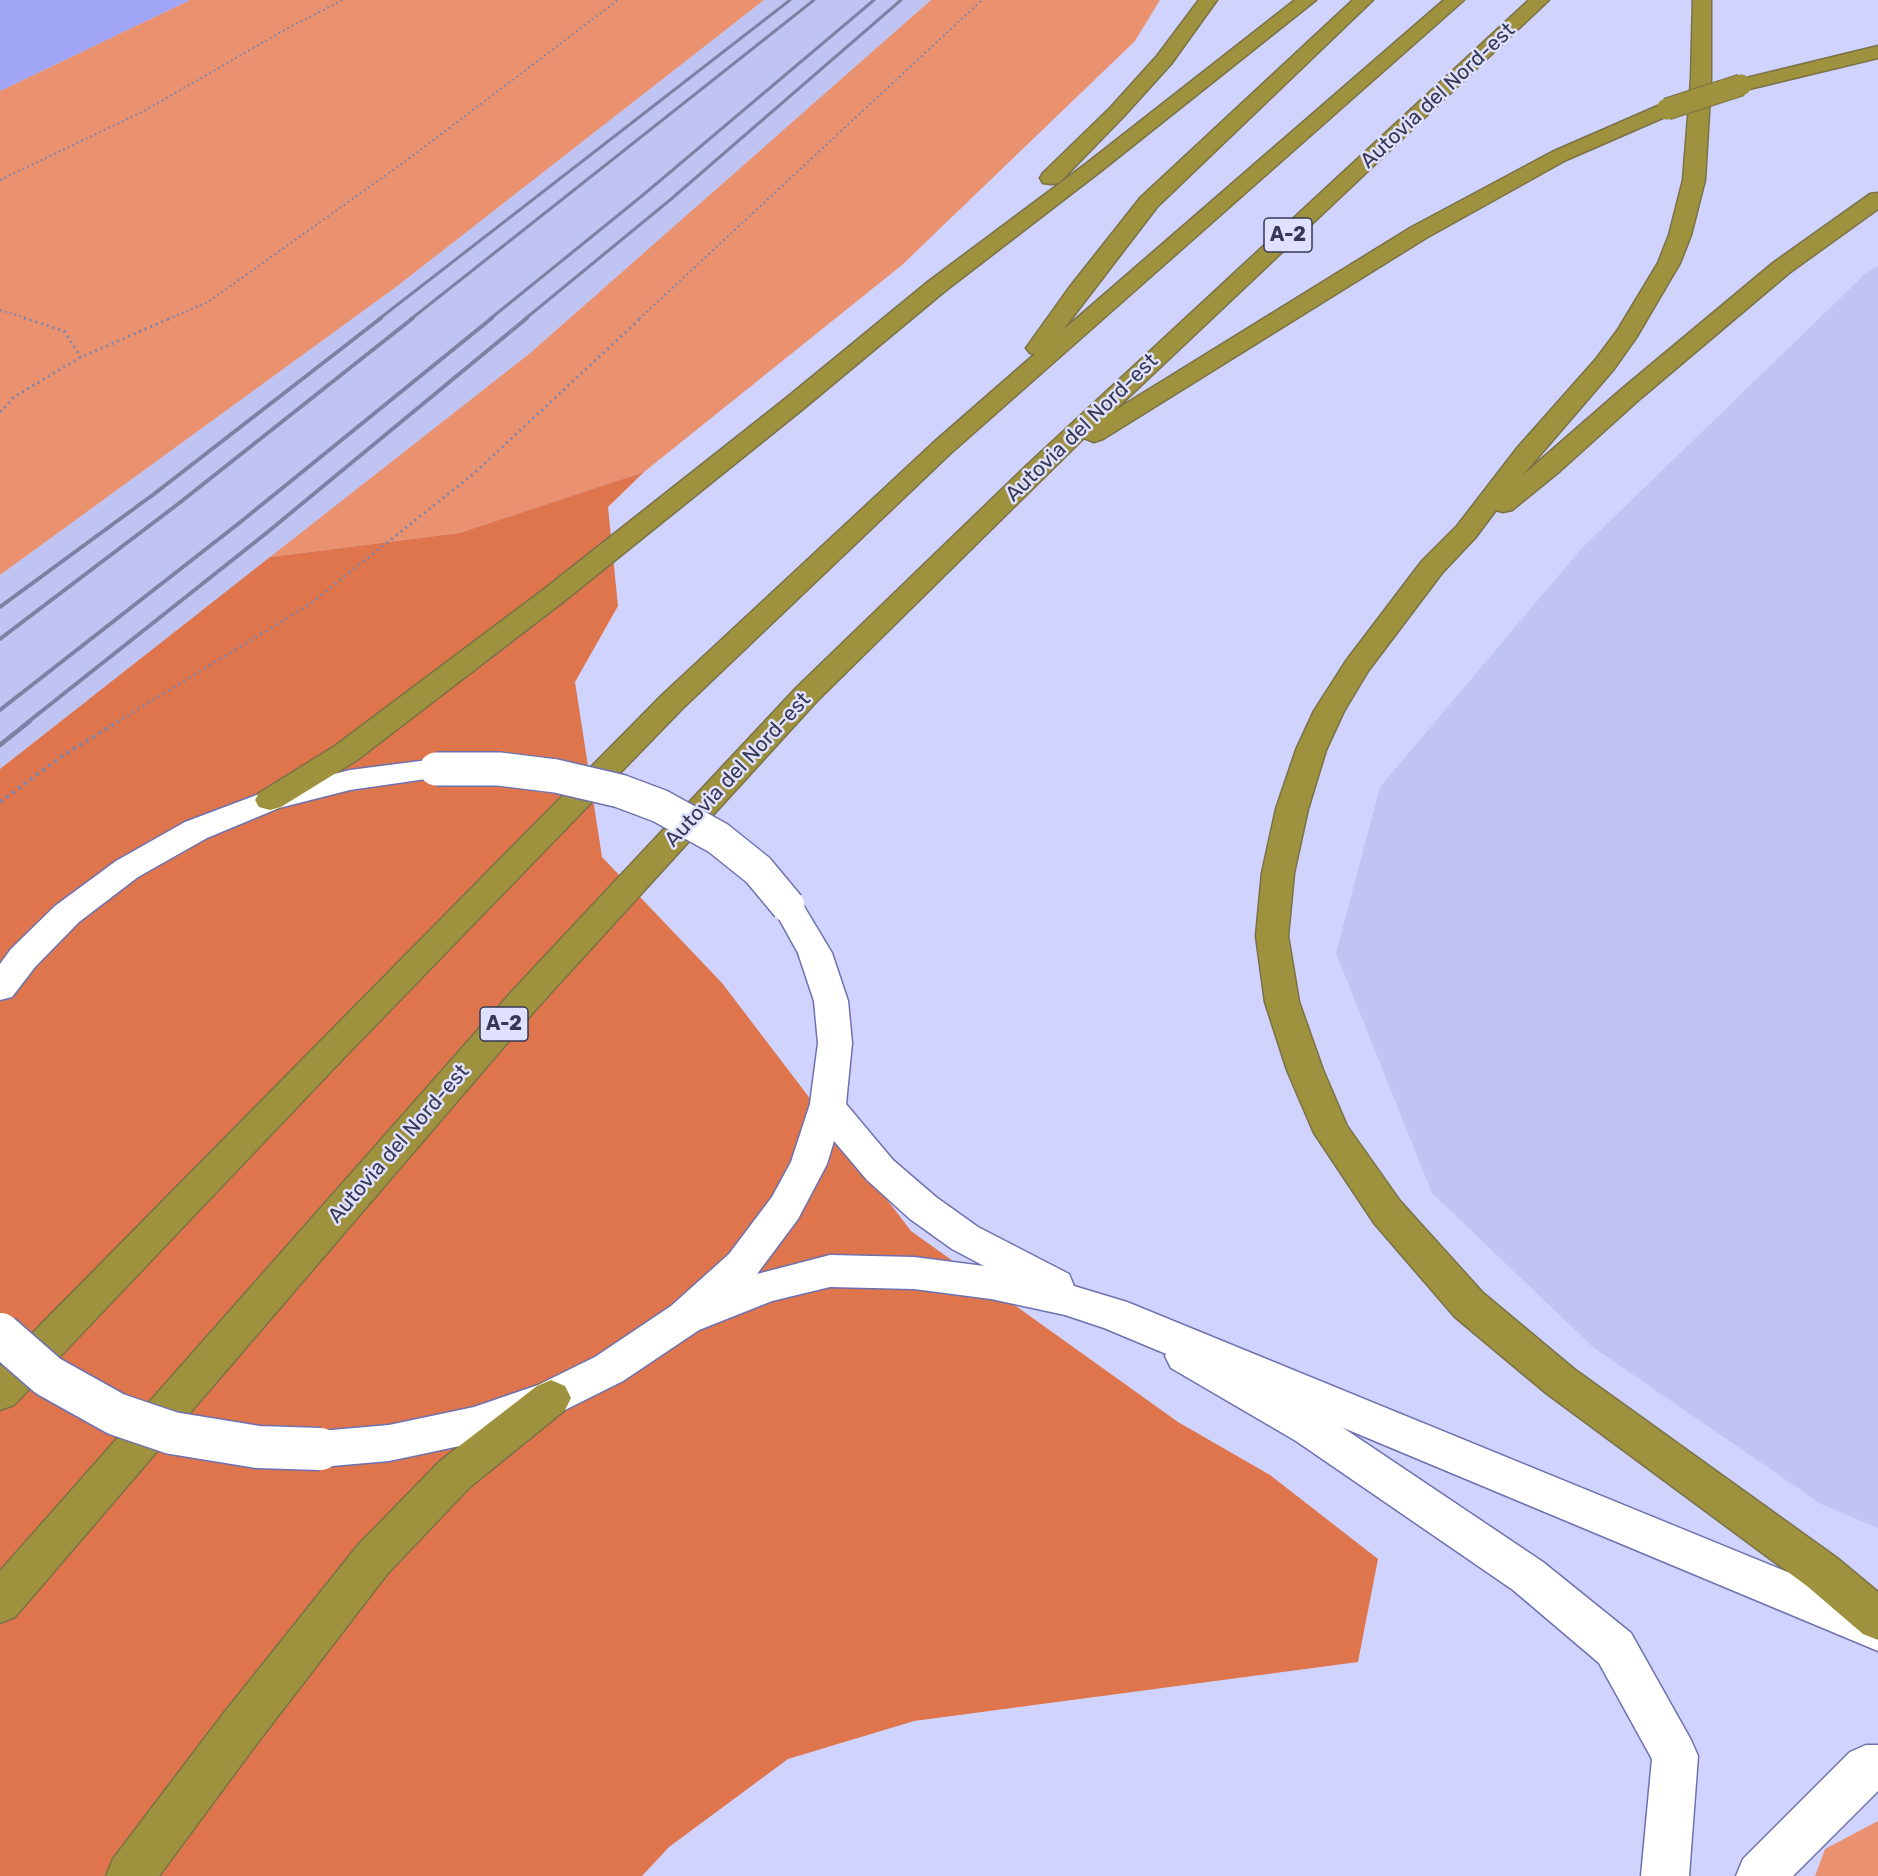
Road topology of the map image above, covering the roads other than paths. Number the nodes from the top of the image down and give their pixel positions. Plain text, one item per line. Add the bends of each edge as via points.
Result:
1 (1208, 0) edge
2 (1307, 0) edge
3 (1364, 0) edge
4 (1455, 0) edge
5 (1540, 0) edge
6 (1702, 0) edge
7 (1878, 52) edge
8 (1878, 199) edge
9 (975, 257) junction
10 (1005, 393) junction
11 (1036, 470) junction
12 (1466, 532) junction
13 (270, 800) junction
14 (0, 988) edge
15 (828, 1108) junction
16 (1113, 1314) junction
17 (686, 1318) junction
18 (0, 1334) edge
19 (0, 1393) edge
20 (551, 1398) junction
21 (0, 1603) edge
22 (1878, 1619) edge
23 (1878, 1630) edge
24 (1878, 1768) edge
25 (130, 1876) edge
26 (1665, 1876) edge
27 (1760, 1876) edge

1 - 9 highway via 1164,60 1117,112
2 - 9 highway
3 - 10 highway via 1149,202 1077,292
4 - 10 highway
5 - 11 highway, Autovia del Nord-est / A-2
6 - 12 highway via 1694,180 1669,263 1605,364 1527,452
7 - 11 highway, bridge via 1783,73 1667,109 1559,156 1418,233
8 - 12 highway via 1781,268 1551,466
9 - 13 highway via 553,596 346,753
10 - 19 highway via 672,702
11 - 21 highway, Autovia del Nord-est / A-2 via 807,694 526,998
12 - 22 highway via 1432,567 1356,667 1311,750 1292,809 1278,873 1272,936 1282,1002 1305,1070 1332,1133 1387,1212 1469,1305 1560,1381 1822,1572
13 - 14 main road via 196,830 127,869 67,914 23,958
13 - 15 main road, bridge via 350,780 436,769 499,769 556,776 620,792 660,806 718,838 758,870 788,906 815,953 831,1001 835,1043
15 - 16 main road via 880,1170 956,1232
15 - 17 main road via 809,1164 785,1208 742,1265
16 - 17 main road via 991,1282 914,1273 830,1271 768,1286
16 - 23 main road
16 - 26 main road via 1310,1428 1528,1576 1615,1648 1676,1756
17 - 20 main road via 609,1369
18 - 20 main road, bridge via 48,1376 116,1414 172,1433 258,1447 320,1449 389,1443 474,1425
20 - 25 highway via 455,1474 373,1559
24 - 27 main road via 1866,1768

